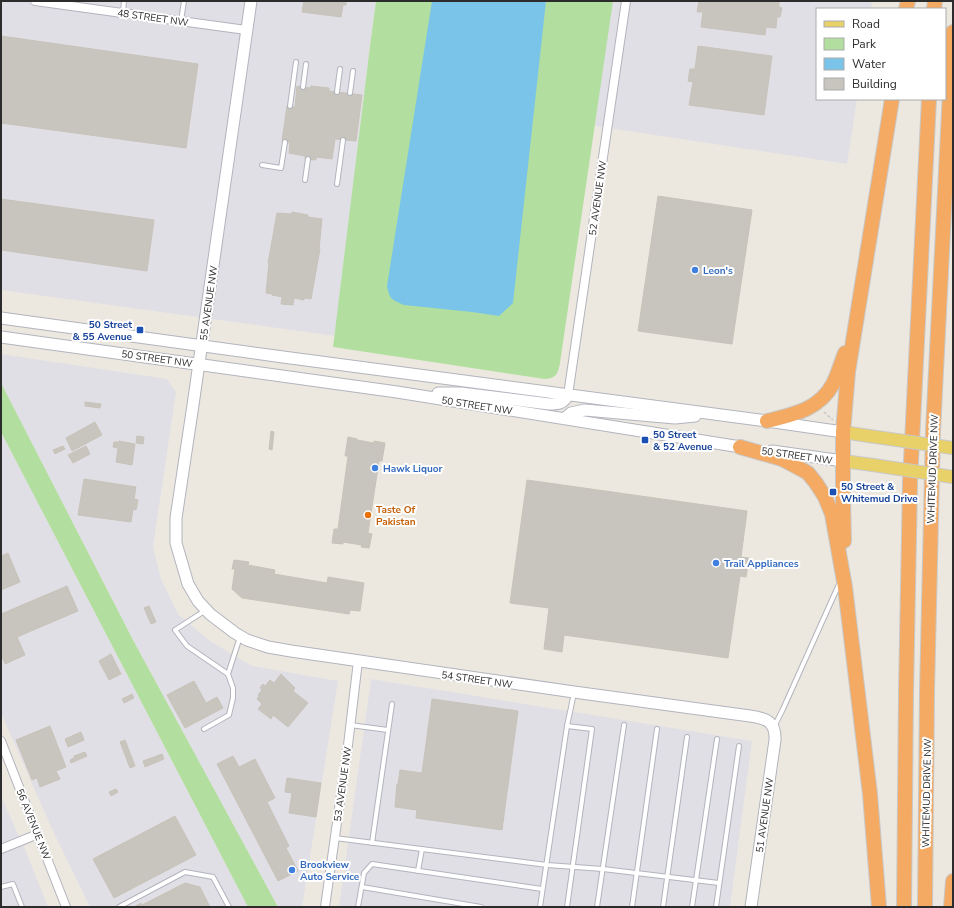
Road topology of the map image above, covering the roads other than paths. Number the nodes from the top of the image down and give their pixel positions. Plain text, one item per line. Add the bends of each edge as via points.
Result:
1 (35, 1) edge
2 (124, 1) edge
3 (184, 1) edge
4 (251, 1) edge
5 (626, 1) edge
6 (123, 13) junction
7 (181, 21) junction
8 (246, 30) junction
9 (953, 32) edge
10 (296, 62) dead end
11 (306, 64) dead end
12 (340, 68) dead end
13 (353, 71) dead end
14 (303, 87) dead end
15 (337, 92) dead end
16 (350, 93) dead end
17 (892, 100) edge
18 (929, 100) edge
19 (290, 106) dead end
20 (344, 140) dead end
21 (285, 142) dead end
22 (308, 159) dead end
23 (262, 165) dead end
24 (305, 180) dead end
25 (337, 184) dead end
26 (1, 318) edge
27 (855, 328) junction
28 (1, 337) edge
29 (202, 346) junction
30 (199, 364) junction
31 (397, 392) junction
32 (568, 395) junction
33 (715, 414) junction
34 (566, 418) junction
35 (767, 421) junction
36 (843, 432) junction
37 (740, 447) junction
38 (953, 448) edge
39 (843, 460) junction
40 (953, 477) edge
41 (844, 582) junction
42 (198, 601) joint
43 (206, 610) junction
44 (241, 636) junction
45 (358, 661) junction
46 (228, 674) junction
47 (574, 692) junction
48 (392, 704) dead end
49 (350, 725) junction
50 (624, 725) dead end
51 (567, 726) junction
52 (772, 726) junction
53 (204, 729) dead end
54 (657, 729) dead end
55 (388, 730) junction
56 (687, 737) dead end
57 (716, 739) dead end
58 (1, 741) edge
59 (739, 746) dead end
60 (38, 834) junction
61 (335, 838) junction
62 (372, 843) junction
63 (1, 849) edge
64 (422, 849) junction
65 (547, 865) junction
66 (573, 867) junction
67 (603, 869) junction
68 (418, 871) junction
69 (637, 873) junction
70 (668, 877) junction
71 (696, 880) junction
72 (953, 881) edge
73 (719, 883) junction
74 (362, 887) junction
75 (1, 888) edge
76 (542, 890) junction
77 (22, 907) edge
78 (66, 907) edge
79 (119, 907) edge
80 (229, 907) edge
81 (325, 907) edge
82 (358, 907) edge
83 (481, 907) edge
84 (540, 907) edge
85 (567, 907) edge
86 (597, 907) edge
87 (632, 907) edge
88 (663, 907) edge
89 (692, 907) edge
90 (716, 907) edge
91 (751, 907) edge
92 (879, 907) edge
93 (904, 907) edge
94 (925, 907) edge
95 (951, 907) edge

1 - 6 street, 48 STREET NW
2 - 6 lane
3 - 7 lane
4 - 8 main road, 55 AVENUE NW
5 - 32 street, 52 AVENUE NW
6 - 7 street, 48 STREET NW
7 - 8 street, 48 STREET NW
8 - 29 main road, 55 AVENUE NW
9 - 94 highway, WHITEMUD DRIVE NW via 933,431
10 - 19 lane
11 - 14 lane
12 - 15 lane
13 - 16 lane
17 - 27 highway
18 - 93 highway, WHITEMUD DRIVE NW via 910,482
20 - 25 lane
21 - 23 lane via 281,168
22 - 24 lane
26 - 29 main road, 50 STREET NW
27 - 35 highway via 832,385 823,398 810,408
27 - 36 highway
28 - 30 main road, 50 STREET NW
29 - 30 main road, 55 AVENUE NW
29 - 32 main road, 50 STREET NW
30 - 31 main road, 50 STREET NW
30 - 42 main road, 55 AVENUE NW via 176,518 176,543 188,584
31 - 32 main road via 460,393 549,404 559,404
31 - 34 main road, 50 STREET NW
32 - 33 main road, 50 STREET NW
33 - 34 main road via 675,418 585,410 571,413
33 - 35 main road, 50 STREET NW
34 - 37 main road, 50 STREET NW
35 - 36 main road, 50 STREET NW
36 - 38 main road, 50 STREET NW, bridge
36 - 39 highway
37 - 39 main road, 50 STREET NW
37 - 41 highway via 782,460 808,473 816,482 826,497 832,514
39 - 40 main road, 50 STREET NW, bridge
39 - 41 highway
41 - 52 lane via 783,709
41 - 92 highway via 870,794
42 - 43 main road, 54 STREET NW
43 - 44 main road, 54 STREET NW
43 - 46 lane via 175,630 187,646
44 - 45 main road, 54 STREET NW via 268,647
44 - 46 lane
45 - 47 main road, 54 STREET NW
45 - 49 street, 53 AVENUE NW
46 - 53 lane via 234,698 229,715
47 - 51 lane
47 - 52 main road, 54 STREET NW via 750,716 764,719
48 - 55 lane
49 - 55 lane
49 - 61 street, 53 AVENUE NW
50 - 67 lane
51 - 65 lane
51 - 66 lane via 592,729
52 - 91 main road, 51 AVENUE NW via 776,734
54 - 69 lane
55 - 62 lane
56 - 70 lane
57 - 71 lane
58 - 60 street, 56 AVENUE NW
59 - 73 lane
60 - 63 street
60 - 78 street, 56 AVENUE NW
61 - 62 lane
61 - 81 street, 53 AVENUE NW
62 - 64 lane
64 - 65 lane
64 - 68 lane
65 - 66 lane
65 - 76 lane
66 - 67 lane
66 - 85 lane
67 - 69 lane
67 - 86 lane
68 - 74 lane via 372,864 364,873
68 - 76 lane
69 - 70 lane
69 - 87 lane
70 - 71 lane
70 - 88 lane
71 - 73 lane
71 - 89 lane
72 - 95 highway
73 - 90 lane
74 - 82 lane
74 - 83 lane
75 - 77 lane via 13,884
76 - 84 lane
79 - 80 lane via 185,872 213,877

